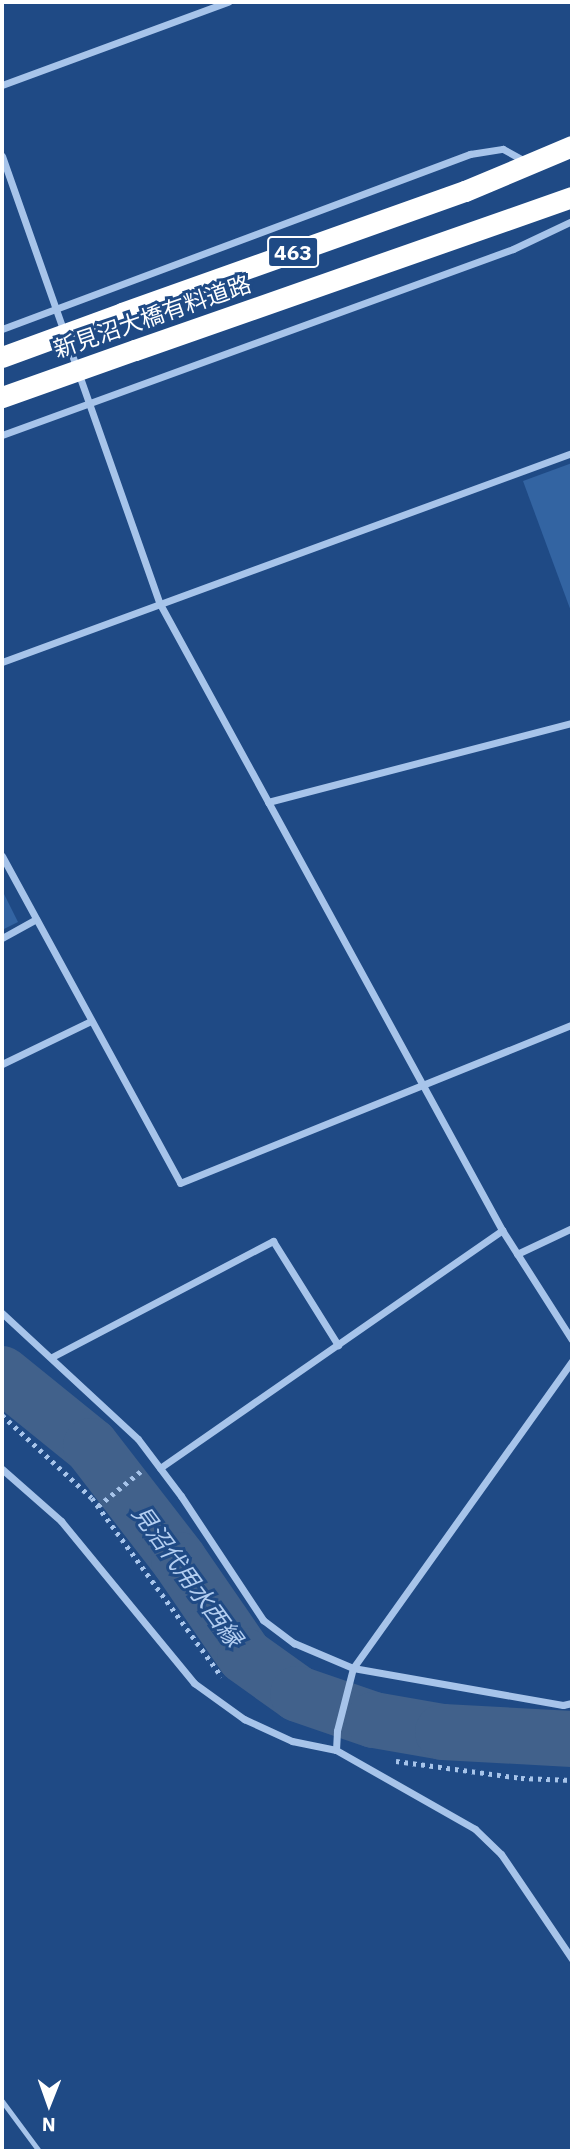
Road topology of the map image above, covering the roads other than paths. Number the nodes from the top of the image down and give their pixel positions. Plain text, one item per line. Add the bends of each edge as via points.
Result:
1 (228, 2) edge
2 (2, 85) edge
3 (572, 145) edge
4 (2, 156) edge
5 (530, 165) junction
6 (572, 197) edge
7 (572, 221) edge
8 (57, 309) junction
9 (2, 328) edge
10 (2, 357) edge
11 (2, 397) edge
12 (92, 403) junction
13 (2, 436) edge
14 (572, 453) edge
15 (160, 604) junction
16 (2, 662) edge
17 (572, 723) edge
18 (268, 802) junction
19 (2, 856) edge
20 (36, 919) junction
21 (2, 938) edge
22 (91, 1021) junction
23 (572, 1025) edge
24 (2, 1064) edge
25 (423, 1084) junction
26 (572, 1228) edge
27 (502, 1230) junction
28 (517, 1254) junction
29 (2, 1313) edge
30 (572, 1340) edge
31 (338, 1345) junction
32 (52, 1357) junction
33 (572, 1361) edge
34 (160, 1468) junction
35 (2, 1469) edge
36 (353, 1668) junction
37 (572, 1703) edge
38 (336, 1750) junction
39 (572, 1959) edge
40 (2, 2101) edge
41 (39, 2151) edge

1 - 2 street
3 - 5 highway, 463
4 - 8 street
5 - 8 street via 503,149 470,154
5 - 10 highway, 新見沼大橋有料道路 / 463, bridge
6 - 11 highway, 新見沼大橋有料道路 / 463, bridge
7 - 12 street via 513,249
8 - 9 street
8 - 12 street
12 - 13 street
12 - 15 street
14 - 15 street
15 - 16 street
15 - 18 street
17 - 18 street
18 - 25 street
19 - 20 street
20 - 21 street
20 - 22 street
22 - 24 street
22 - 25 street via 180,1183
23 - 25 street
25 - 27 street
26 - 28 street
27 - 28 street
27 - 31 street
28 - 30 street
29 - 32 street
31 - 32 street via 273,1241
31 - 34 street
32 - 34 street via 138,1439
33 - 36 street
34 - 36 street via 262,1620 294,1643
35 - 38 street via 61,1521 194,1684 244,1719 292,1741
36 - 37 street
36 - 38 street
38 - 39 street via 475,1829 501,1854
40 - 41 lane

